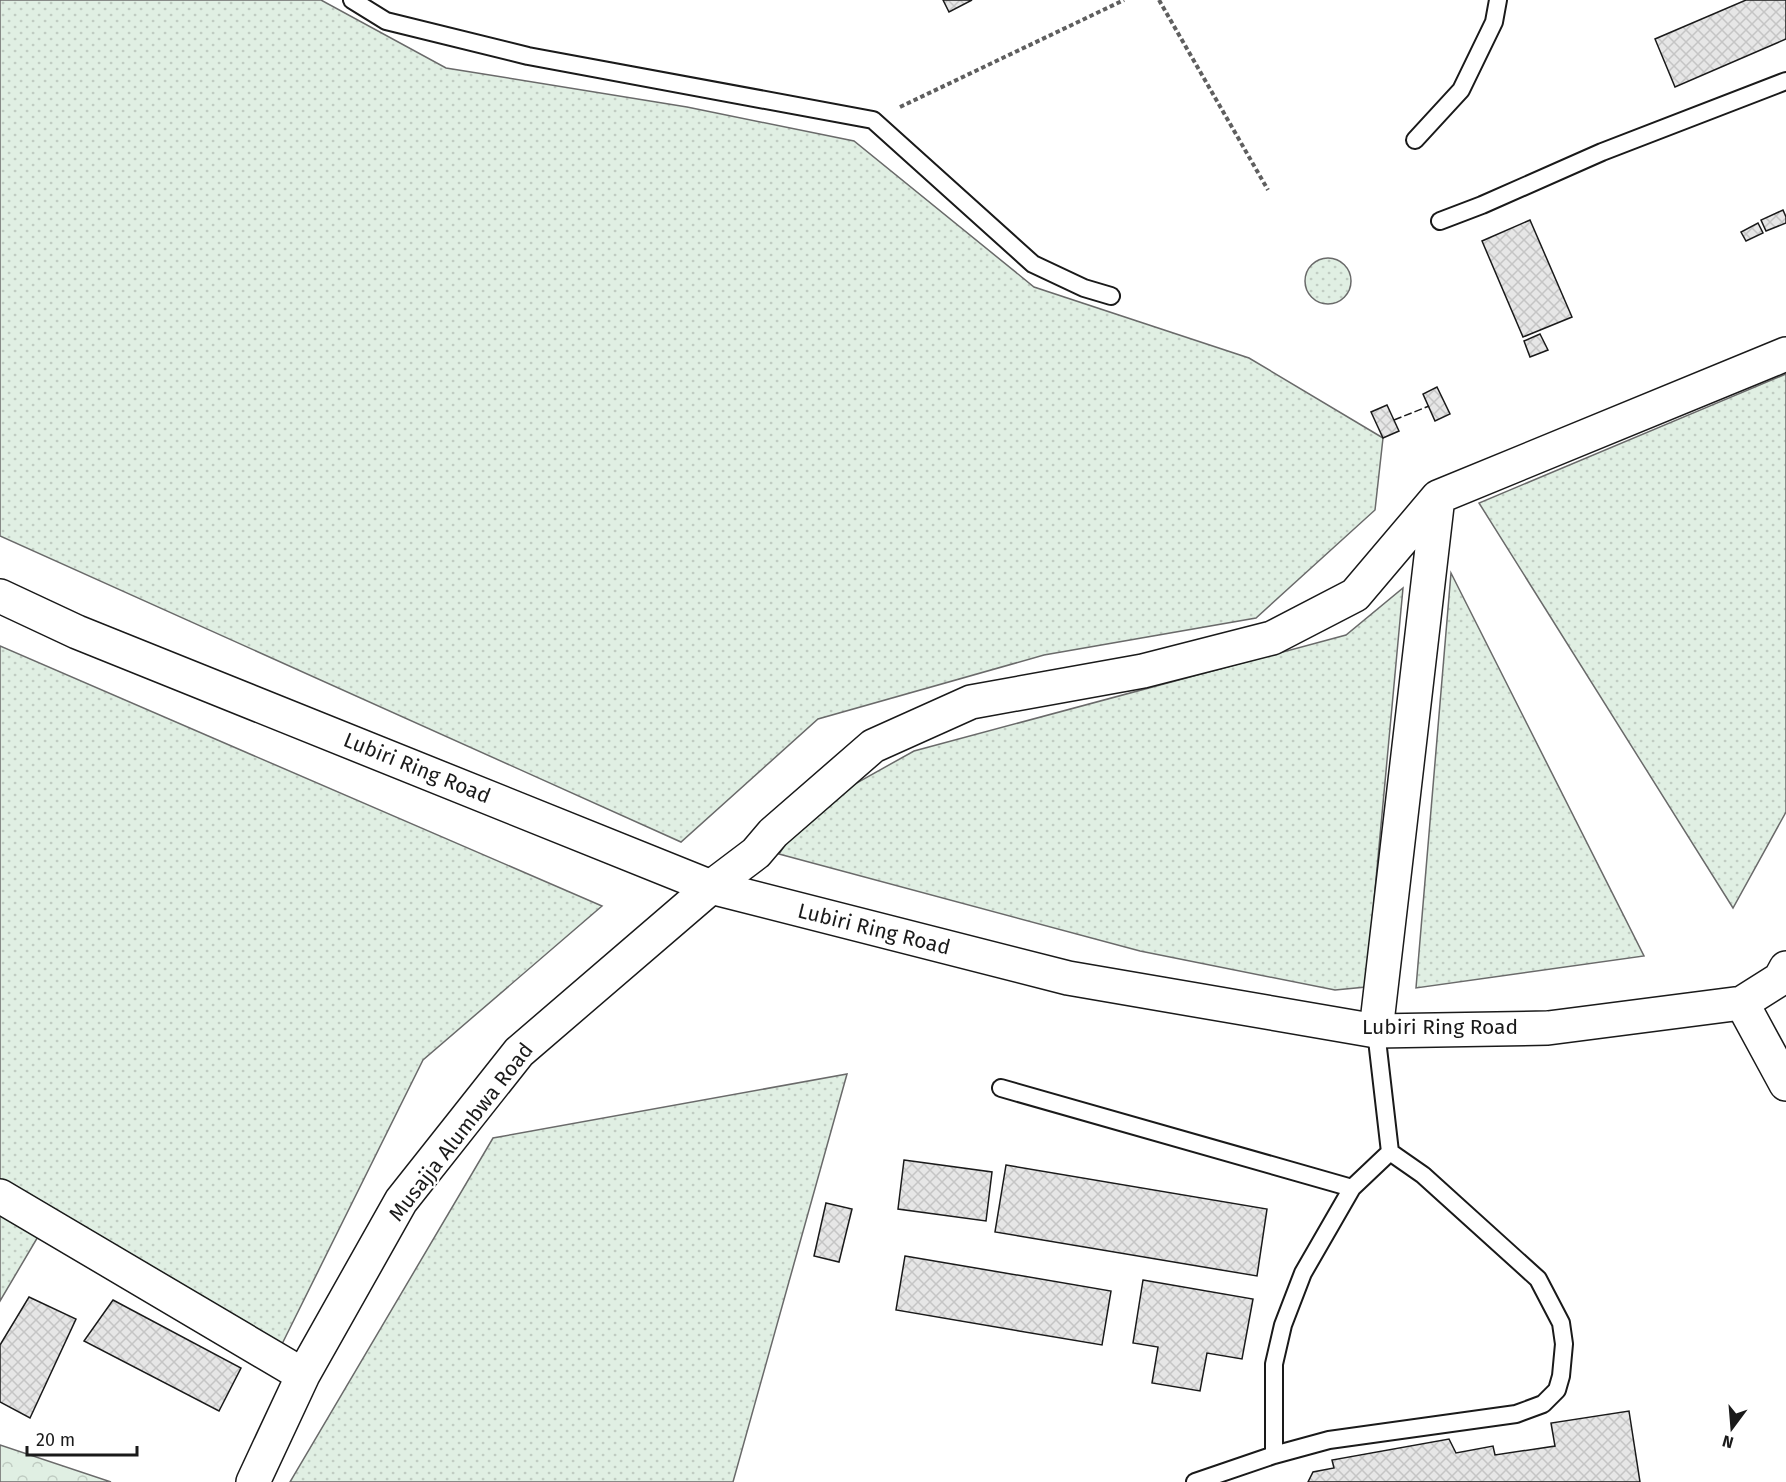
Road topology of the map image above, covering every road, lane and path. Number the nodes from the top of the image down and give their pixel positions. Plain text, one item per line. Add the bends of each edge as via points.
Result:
1 (352, 0) edge
2 (1124, 0) edge
3 (1159, 0) edge
4 (1498, 0) edge
5 (1786, 81) edge
6 (873, 120) junction
7 (1415, 140) dead end
8 (1268, 190) dead end
9 (1440, 221) dead end
10 (1111, 296) dead end
11 (1786, 354) edge
12 (1438, 497) junction
13 (0, 596) edge
14 (711, 887) junction
15 (1786, 968) edge
16 (1742, 1003) junction
17 (1376, 1030) junction
18 (1786, 1084) edge
19 (1001, 1088) dead end
20 (1390, 1152) junction
21 (1352, 1188) junction
22 (0, 1196) edge
23 (303, 1375) junction
24 (1274, 1455) junction
25 (253, 1482) edge
26 (1195, 1482) edge

1 - 6 lane via 386,21 528,56
2 - 6 path
3 - 8 path
4 - 7 lane via 1494,22 1461,90
5 - 9 lane via 1602,152
6 - 10 lane via 1032,264
11 - 12 street
12 - 14 street, Musajja Alumbwa Road via 1355,595 1272,638 1143,671 971,702 873,746 773,833 756,853
12 - 17 street
13 - 14 street, Lubiri Ring Road via 77,632
14 - 17 street, Lubiri Ring Road via 1068,978
14 - 23 street, Musajja Alumbwa Road via 519,1052 401,1201
15 - 16 street, Lubiri Ring Road via 1780,979
16 - 17 street, Lubiri Ring Road via 1548,1028
16 - 18 street
17 - 20 lane
19 - 21 lane
20 - 21 lane
20 - 24 lane via 1424,1175 1538,1279 1561,1323 1564,1344 1557,1390 1542,1404 1516,1414 1329,1440
21 - 24 lane via 1303,1273 1283,1325 1274,1364
22 - 23 street
23 - 25 street, Musajja Alumbwa Road
24 - 26 lane

